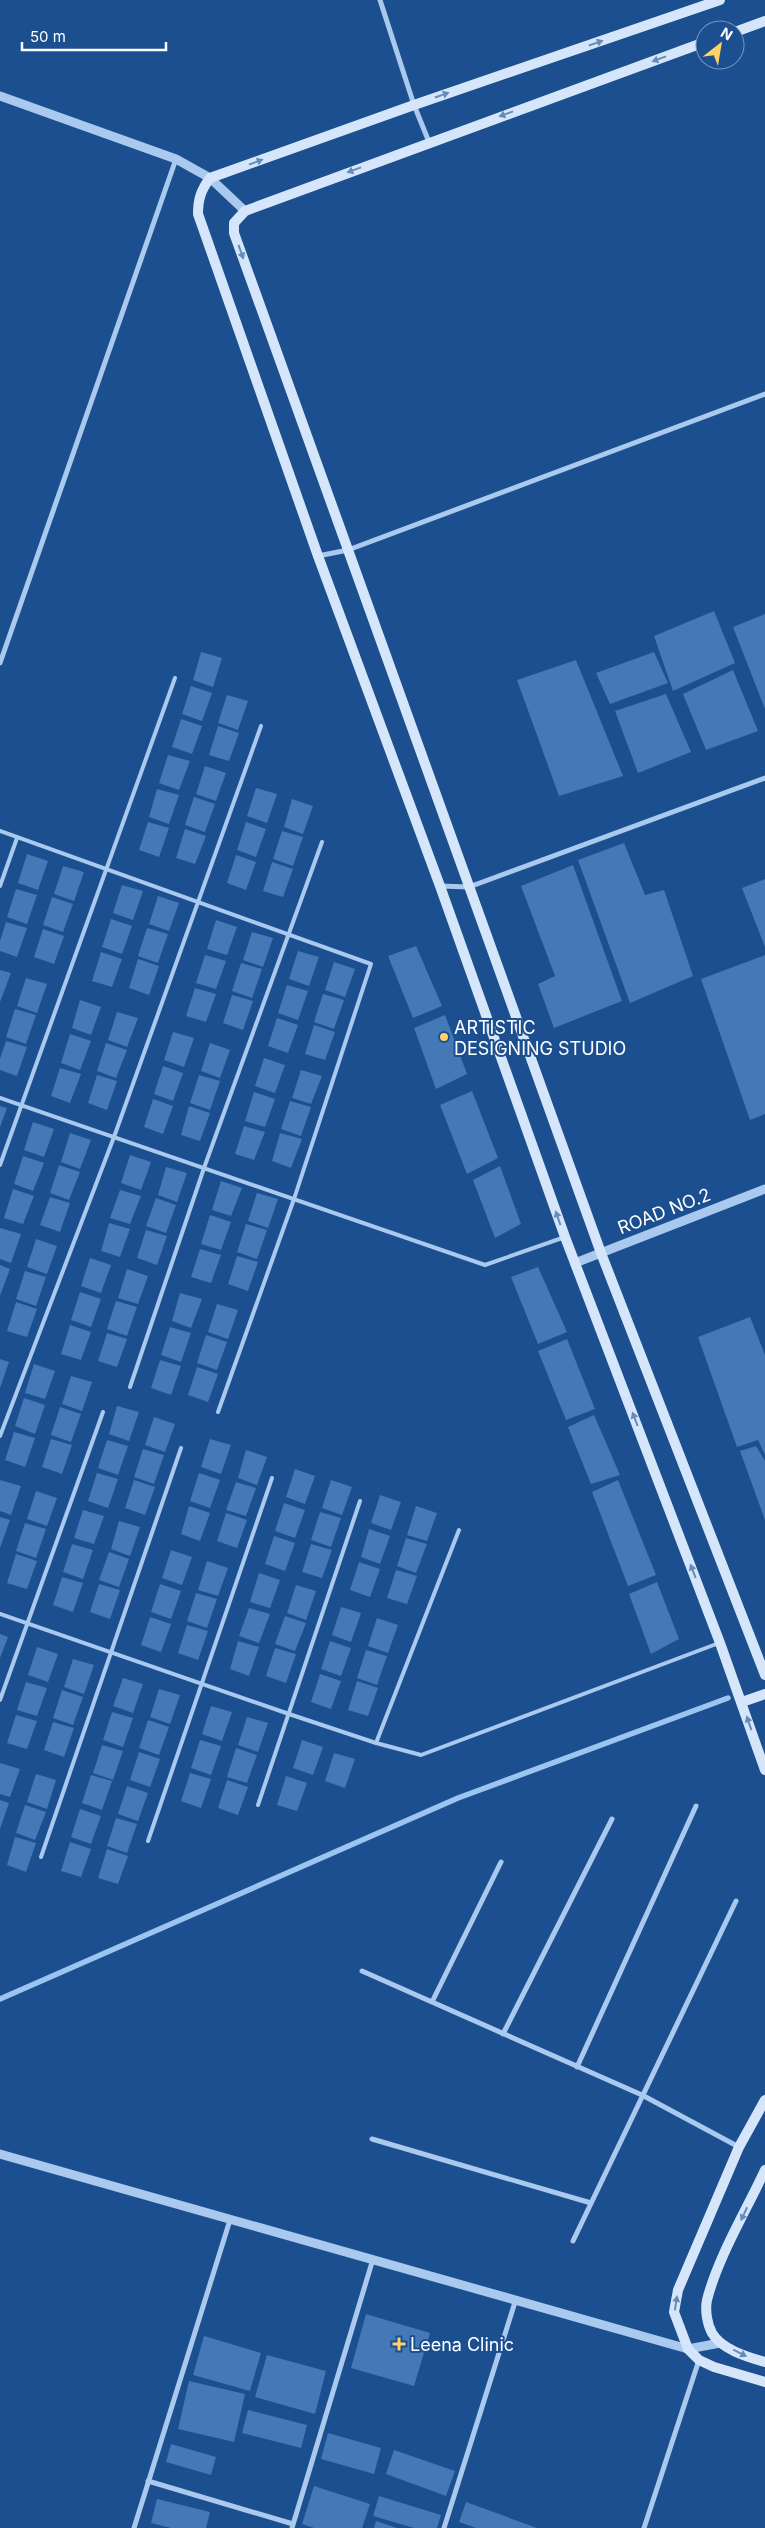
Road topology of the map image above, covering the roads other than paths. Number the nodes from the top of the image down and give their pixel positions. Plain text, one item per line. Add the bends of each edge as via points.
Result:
1 (380, 0) edge
2 (720, 0) edge
3 (765, 21) edge
4 (745, 28) edge
5 (695, 46) edge
6 (0, 96) edge
7 (414, 105) junction
8 (429, 142) junction
9 (176, 159) junction
10 (210, 178) junction
11 (244, 211) junction
12 (765, 394) edge
13 (348, 550) junction
14 (318, 556) junction
15 (0, 663) edge
16 (175, 678) dead end
17 (261, 726) dead end
18 (765, 778) edge
19 (0, 831) edge
20 (17, 838) junction
21 (322, 842) dead end
22 (106, 870) junction
23 (0, 886) edge
24 (440, 886) junction
25 (469, 887) junction
26 (198, 903) junction
27 (287, 934) junction
28 (0, 1098) edge
29 (22, 1105) junction
30 (114, 1137) junction
31 (0, 1165) edge
32 (204, 1168) junction
33 (765, 1189) edge
34 (294, 1199) junction
35 (564, 1237) junction
36 (601, 1253) junction
37 (575, 1263) junction
38 (130, 1387) dead end
39 (104, 1412) dead end
40 (218, 1412) dead end
41 (0, 1436) edge
42 (181, 1448) dead end
43 (272, 1478) dead end
44 (360, 1501) dead end
45 (459, 1530) dead end
46 (0, 1614) edge
47 (27, 1624) junction
48 (720, 1643) junction
49 (112, 1654) junction
50 (765, 1674) edge
51 (201, 1683) junction
52 (765, 1694) edge
53 (0, 1700) edge
54 (742, 1702) junction
55 (289, 1714) junction
56 (376, 1744) junction
57 (765, 1770) edge
58 (258, 1805) dead end
59 (696, 1806) dead end
60 (612, 1819) dead end
61 (148, 1841) dead end
62 (41, 1857) dead end
63 (502, 1862) dead end
64 (736, 1901) dead end
65 (362, 1971) dead end
66 (432, 2002) junction
67 (503, 2034) junction
68 (577, 2066) junction
69 (642, 2095) junction
70 (765, 2100) edge
71 (372, 2139) dead end
72 (739, 2147) junction
73 (0, 2154) edge
74 (765, 2170) edge
75 (591, 2203) junction
76 (230, 2220) junction
77 (573, 2241) dead end
78 (373, 2259) junction
79 (516, 2299) junction
80 (720, 2343) junction
81 (688, 2349) junction
82 (699, 2360) junction
83 (765, 2362) edge
84 (765, 2382) edge
85 (148, 2481) junction
86 (292, 2526) edge
87 (134, 2528) edge
88 (444, 2528) edge
89 (644, 2528) edge

1 - 7 street
7 -> 2 main road
3 - 4 main road
5 -> 8 main road
6 - 9 street
7 - 8 street
10 -> 7 main road
8 -> 11 main road
9 - 10 street
9 - 15 street
10 - 11 street
10 - 14 main road via 198,200 198,214
11 -> 13 main road via 234,224 234,233
12 - 13 street
13 - 14 street
13 - 25 main road
14 - 24 main road
16 - 22 lane
17 - 26 lane
18 - 25 street
19 - 20 lane
20 - 22 lane
20 - 23 lane
21 - 27 lane
22 - 26 lane
22 - 29 lane
24 - 25 street
35 -> 24 main road
25 - 36 main road
26 - 27 lane
26 - 30 lane
27 - 32 lane
27 - 34 lane via 371,964
28 - 29 lane
29 - 30 lane
29 - 31 lane
30 - 32 lane
30 - 41 lane
32 - 34 lane
32 - 38 lane
33 - 36 street, ROAD NO.2
34 - 35 lane via 485,1265
34 - 40 lane
35 - 37 main road
36 - 37 street, ROAD NO.2
36 - 50 main road
48 -> 37 main road
39 - 47 lane
42 - 49 lane
43 - 51 lane
44 - 55 lane
45 - 56 lane
46 - 47 lane
47 - 49 lane
47 - 53 lane
48 - 54 main road
48 - 56 lane via 420,1756
49 - 51 lane
49 - 62 lane
51 - 55 lane
51 - 61 lane
52 - 54 main road
57 -> 54 main road
55 - 56 lane
55 - 58 lane
59 - 68 street
60 - 67 street
63 - 66 street
64 - 69 street
65 - 66 street
66 - 67 street
67 - 68 street
68 - 69 street
69 - 72 street
69 - 75 street
70 - 72 main road
71 - 75 street
81 -> 72 main road via 674,2312 678,2290
73 - 76 street
74 -> 80 main road via 717,2271 707,2302 707,2318
75 - 77 street
76 - 78 street
76 - 85 street
78 - 79 street
78 - 86 street
79 - 81 street
79 - 88 street
80 - 81 street
80 -> 83 main road
81 - 82 main road
82 - 84 main road
82 - 89 street
85 - 86 street
85 - 87 street

